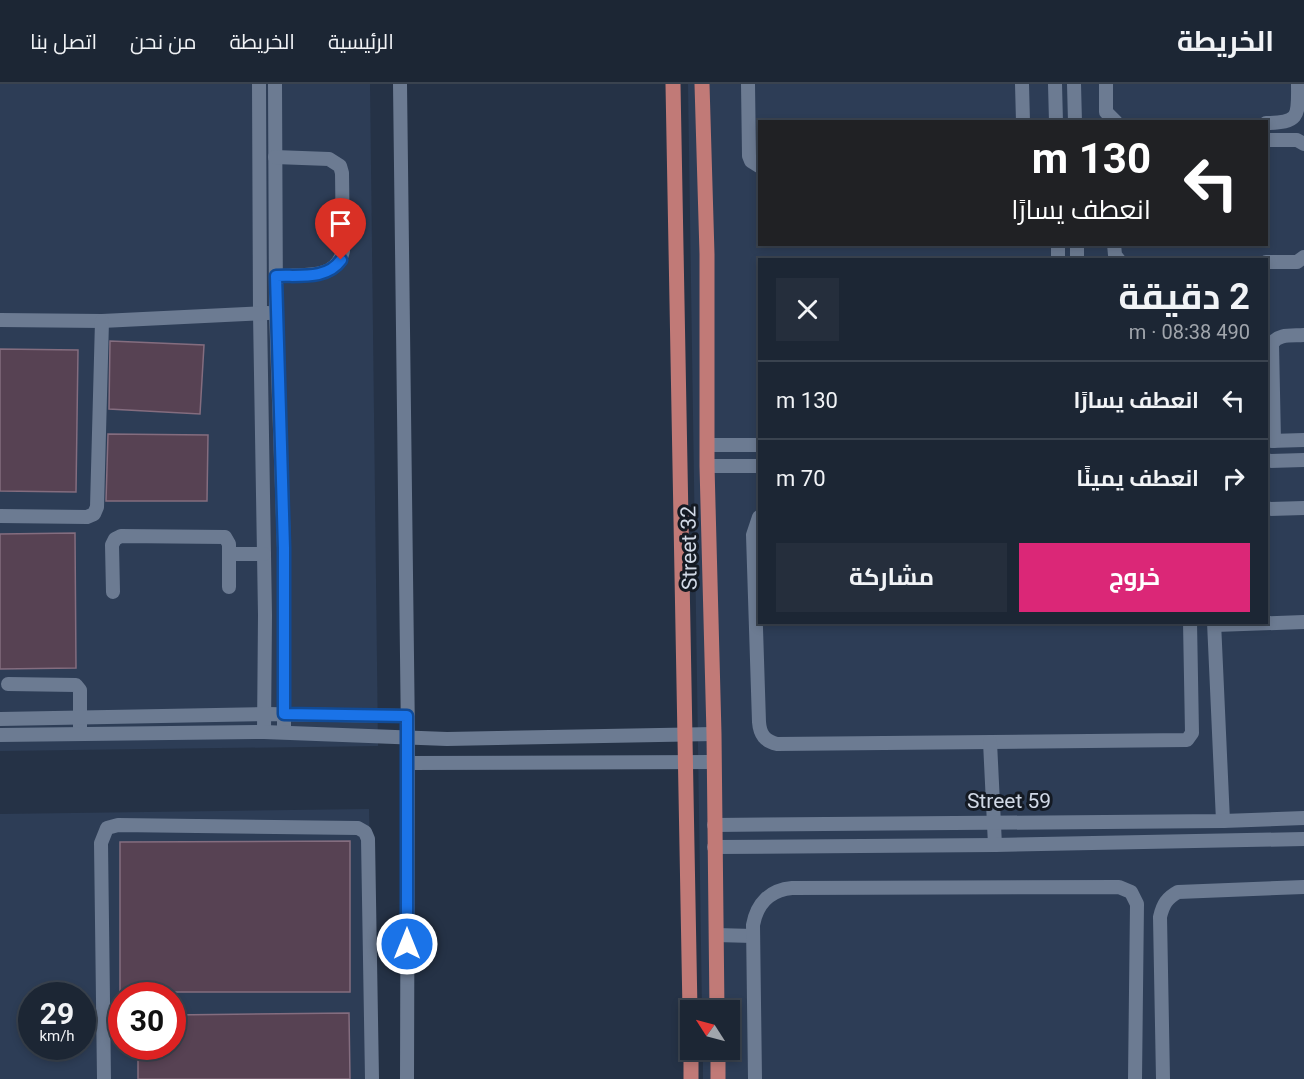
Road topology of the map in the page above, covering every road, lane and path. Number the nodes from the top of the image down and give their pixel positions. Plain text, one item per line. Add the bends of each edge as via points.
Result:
1 (259, 84) edge
2 (275, 84) edge
3 (400, 84) edge
4 (673, 84) edge
5 (702, 84) edge
6 (748, 84) edge
7 (1022, 84) edge
8 (1056, 84) edge
9 (1074, 84) edge
10 (1106, 84) edge
11 (1298, 84) edge
12 (1023, 120) edge
13 (1056, 120) edge
14 (1075, 120) edge
15 (1114, 120) edge
16 (1268, 123) edge
17 (1268, 140) edge
18 (1304, 144) edge
19 (275, 157) junction
20 (758, 165) edge
21 (1304, 257) edge
22 (1268, 262) edge
23 (276, 276) junction
24 (276, 312) junction
25 (260, 314) junction
26 (0, 320) edge
27 (102, 321) junction
28 (1304, 335) edge
29 (1304, 440) edge
30 (1270, 441) edge
31 (707, 445) junction
32 (758, 445) edge
33 (680, 446) junction
34 (1304, 460) edge
35 (1268, 461) edge
36 (680, 466) junction
37 (708, 466) junction
38 (758, 466) edge
39 (1304, 508) edge
40 (1268, 509) edge
41 (0, 516) edge
42 (758, 520) edge
43 (229, 554) junction
44 (264, 554) junction
45 (228, 586) dead end
46 (113, 592) dead end
47 (265, 615) junction
48 (284, 615) junction
49 (1304, 622) edge
50 (1268, 623) edge
51 (1190, 624) edge
52 (1214, 624) edge
53 (9, 684) dead end
54 (265, 714) junction
55 (284, 714) junction
56 (407, 716) junction
57 (0, 719) edge
58 (80, 719) junction
59 (264, 732) junction
60 (285, 732) junction
61 (714, 734) junction
62 (0, 735) edge
63 (80, 735) junction
64 (686, 735) junction
65 (408, 738) junction
66 (990, 742) junction
67 (686, 762) junction
68 (714, 762) junction
69 (407, 763) junction
70 (1304, 818) edge
71 (994, 821) junction
72 (1223, 821) junction
73 (714, 825) junction
74 (1304, 839) edge
75 (995, 845) junction
76 (714, 847) junction
77 (1304, 887) edge
78 (716, 935) junction
79 (753, 936) junction
80 (690, 1000) edge
81 (717, 1000) edge
82 (691, 1060) edge
83 (718, 1060) edge
84 (104, 1079) edge
85 (372, 1079) edge
86 (407, 1079) edge
87 (691, 1079) edge
88 (718, 1079) edge
89 (755, 1079) edge
90 (1135, 1079) edge
91 (1163, 1079) edge

1 - 25 street
2 - 19 street
3 - 56 street
4 - 33 main road, Street 32
5 - 31 main road, Street 32
6 - 20 street via 749,156
7 - 12 street
8 - 13 street
9 - 14 street
10 - 15 street via 1106,112
11 - 16 street via 1295,116 1284,123
17 - 18 street via 1297,140
19 - 23 street
19 - 23 street via 329,159 340,166 344,250 336,267 328,272
21 - 22 street via 1297,262
23 - 24 street
24 - 25 street
24 - 48 street
25 - 27 street
25 - 44 street
26 - 27 street
27 - 41 street via 94,514
28 - 30 street via 1280,337 1272,345
29 - 30 street
31 - 32 street
31 - 33 main road
31 - 37 main road, Street 32
33 - 36 main road, Street 32
34 - 35 street
36 - 37 main road
36 - 64 main road, Street 32
37 - 38 street
37 - 61 main road, Street 32
39 - 40 street
42 - 66 street via 753,546 759,722 764,738 786,745
43 - 44 street
43 - 45 street
43 - 46 street via 228,541 222,536 118,537 112,545
44 - 47 street
47 - 48 street
47 - 54 street
48 - 55 street
49 - 50 street
51 - 66 street via 1189,739
52 - 72 street
53 - 58 street via 76,685 80,690
54 - 55 street
54 - 58 street
54 - 59 street
55 - 56 street
55 - 60 street
56 - 65 street
57 - 58 street
58 - 63 street
59 - 60 street
59 - 63 street
60 - 65 street
61 - 64 street
61 - 68 main road, Street 32
62 - 63 street
64 - 65 street
64 - 67 main road, Street 32
65 - 69 street
66 - 71 street
67 - 68 street
67 - 69 street
67 - 80 main road, Street 32
68 - 73 main road, Street 32
69 - 86 street
70 - 72 street, Street 59
71 - 72 street, Street 59
71 - 73 street, Street 59
71 - 75 street
73 - 76 main road, Street 32
74 - 75 street, Street 59
75 - 76 street, Street 59
76 - 78 main road, Street 32
77 - 91 street via 1178,892 1169,897 1160,917
78 - 79 street
78 - 81 main road, Street 32
79 - 89 street
79 - 90 street via 759,906 782,889 1125,889 1137,904
82 - 87 main road
83 - 88 main road
84 - 85 street via 101,843 107,828 118,825 358,828 365,832

